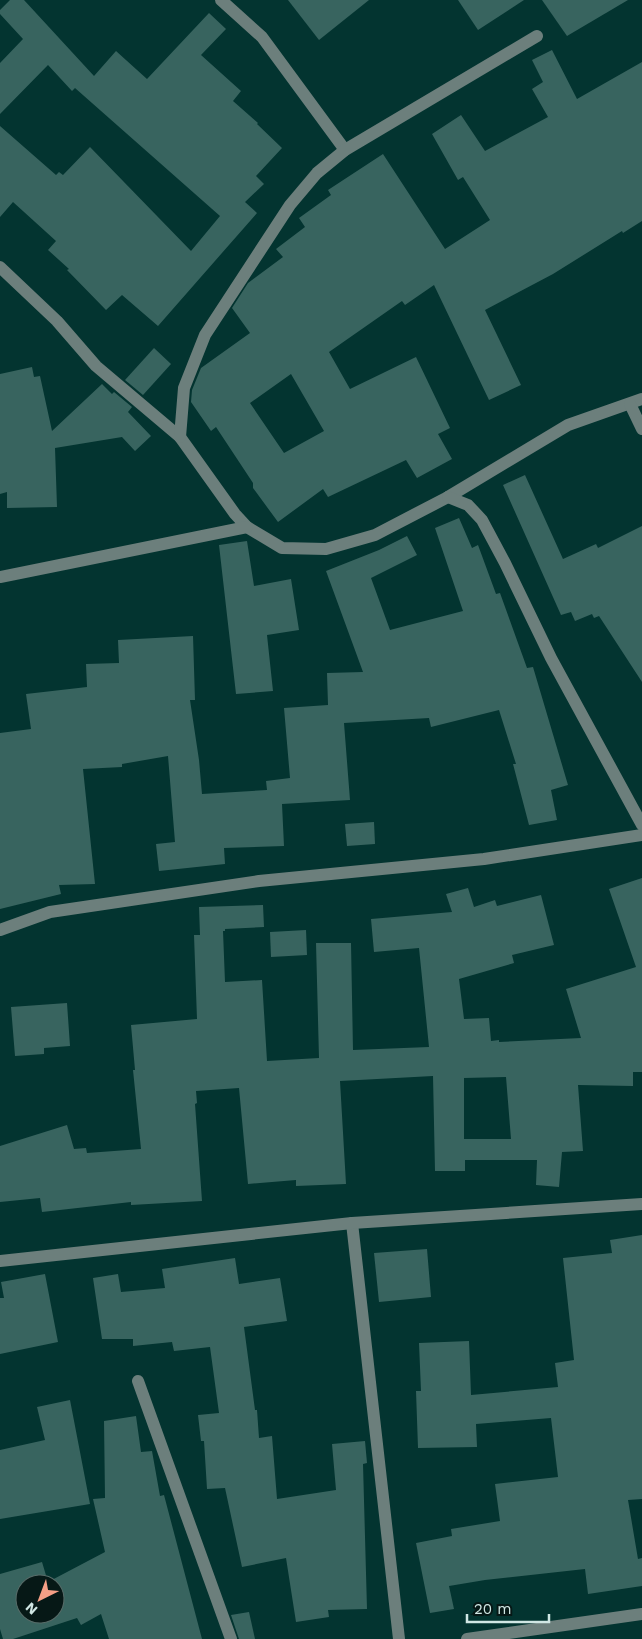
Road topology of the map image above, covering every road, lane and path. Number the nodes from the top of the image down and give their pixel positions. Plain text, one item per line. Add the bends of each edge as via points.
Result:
1 (221, 0) edge
2 (537, 36) dead end
3 (345, 150) junction
4 (0, 268) edge
5 (636, 402) edge
6 (642, 430) edge
7 (180, 437) junction
8 (448, 497) junction
9 (247, 527) junction
10 (0, 576) edge
11 (642, 825) edge
12 (642, 836) edge
13 (0, 930) edge
14 (642, 1204) edge
15 (352, 1223) junction
16 (0, 1261) edge
17 (138, 1381) dead end
18 (642, 1614) edge
19 (231, 1639) edge
20 (399, 1639) edge
21 (467, 1639) edge

1 - 3 street via 262,37
2 - 3 street
3 - 7 street via 317,174 290,205 205,334 184,388
4 - 7 street via 96,366
5 - 6 street
5 - 8 street via 568,424
7 - 9 street
8 - 9 street via 375,535 326,549 282,548
8 - 11 street via 468,505 482,520 551,658
9 - 10 street
12 - 13 street via 484,859 250,882 50,912
14 - 15 street
15 - 16 street
15 - 20 street
17 - 19 street
18 - 21 street

